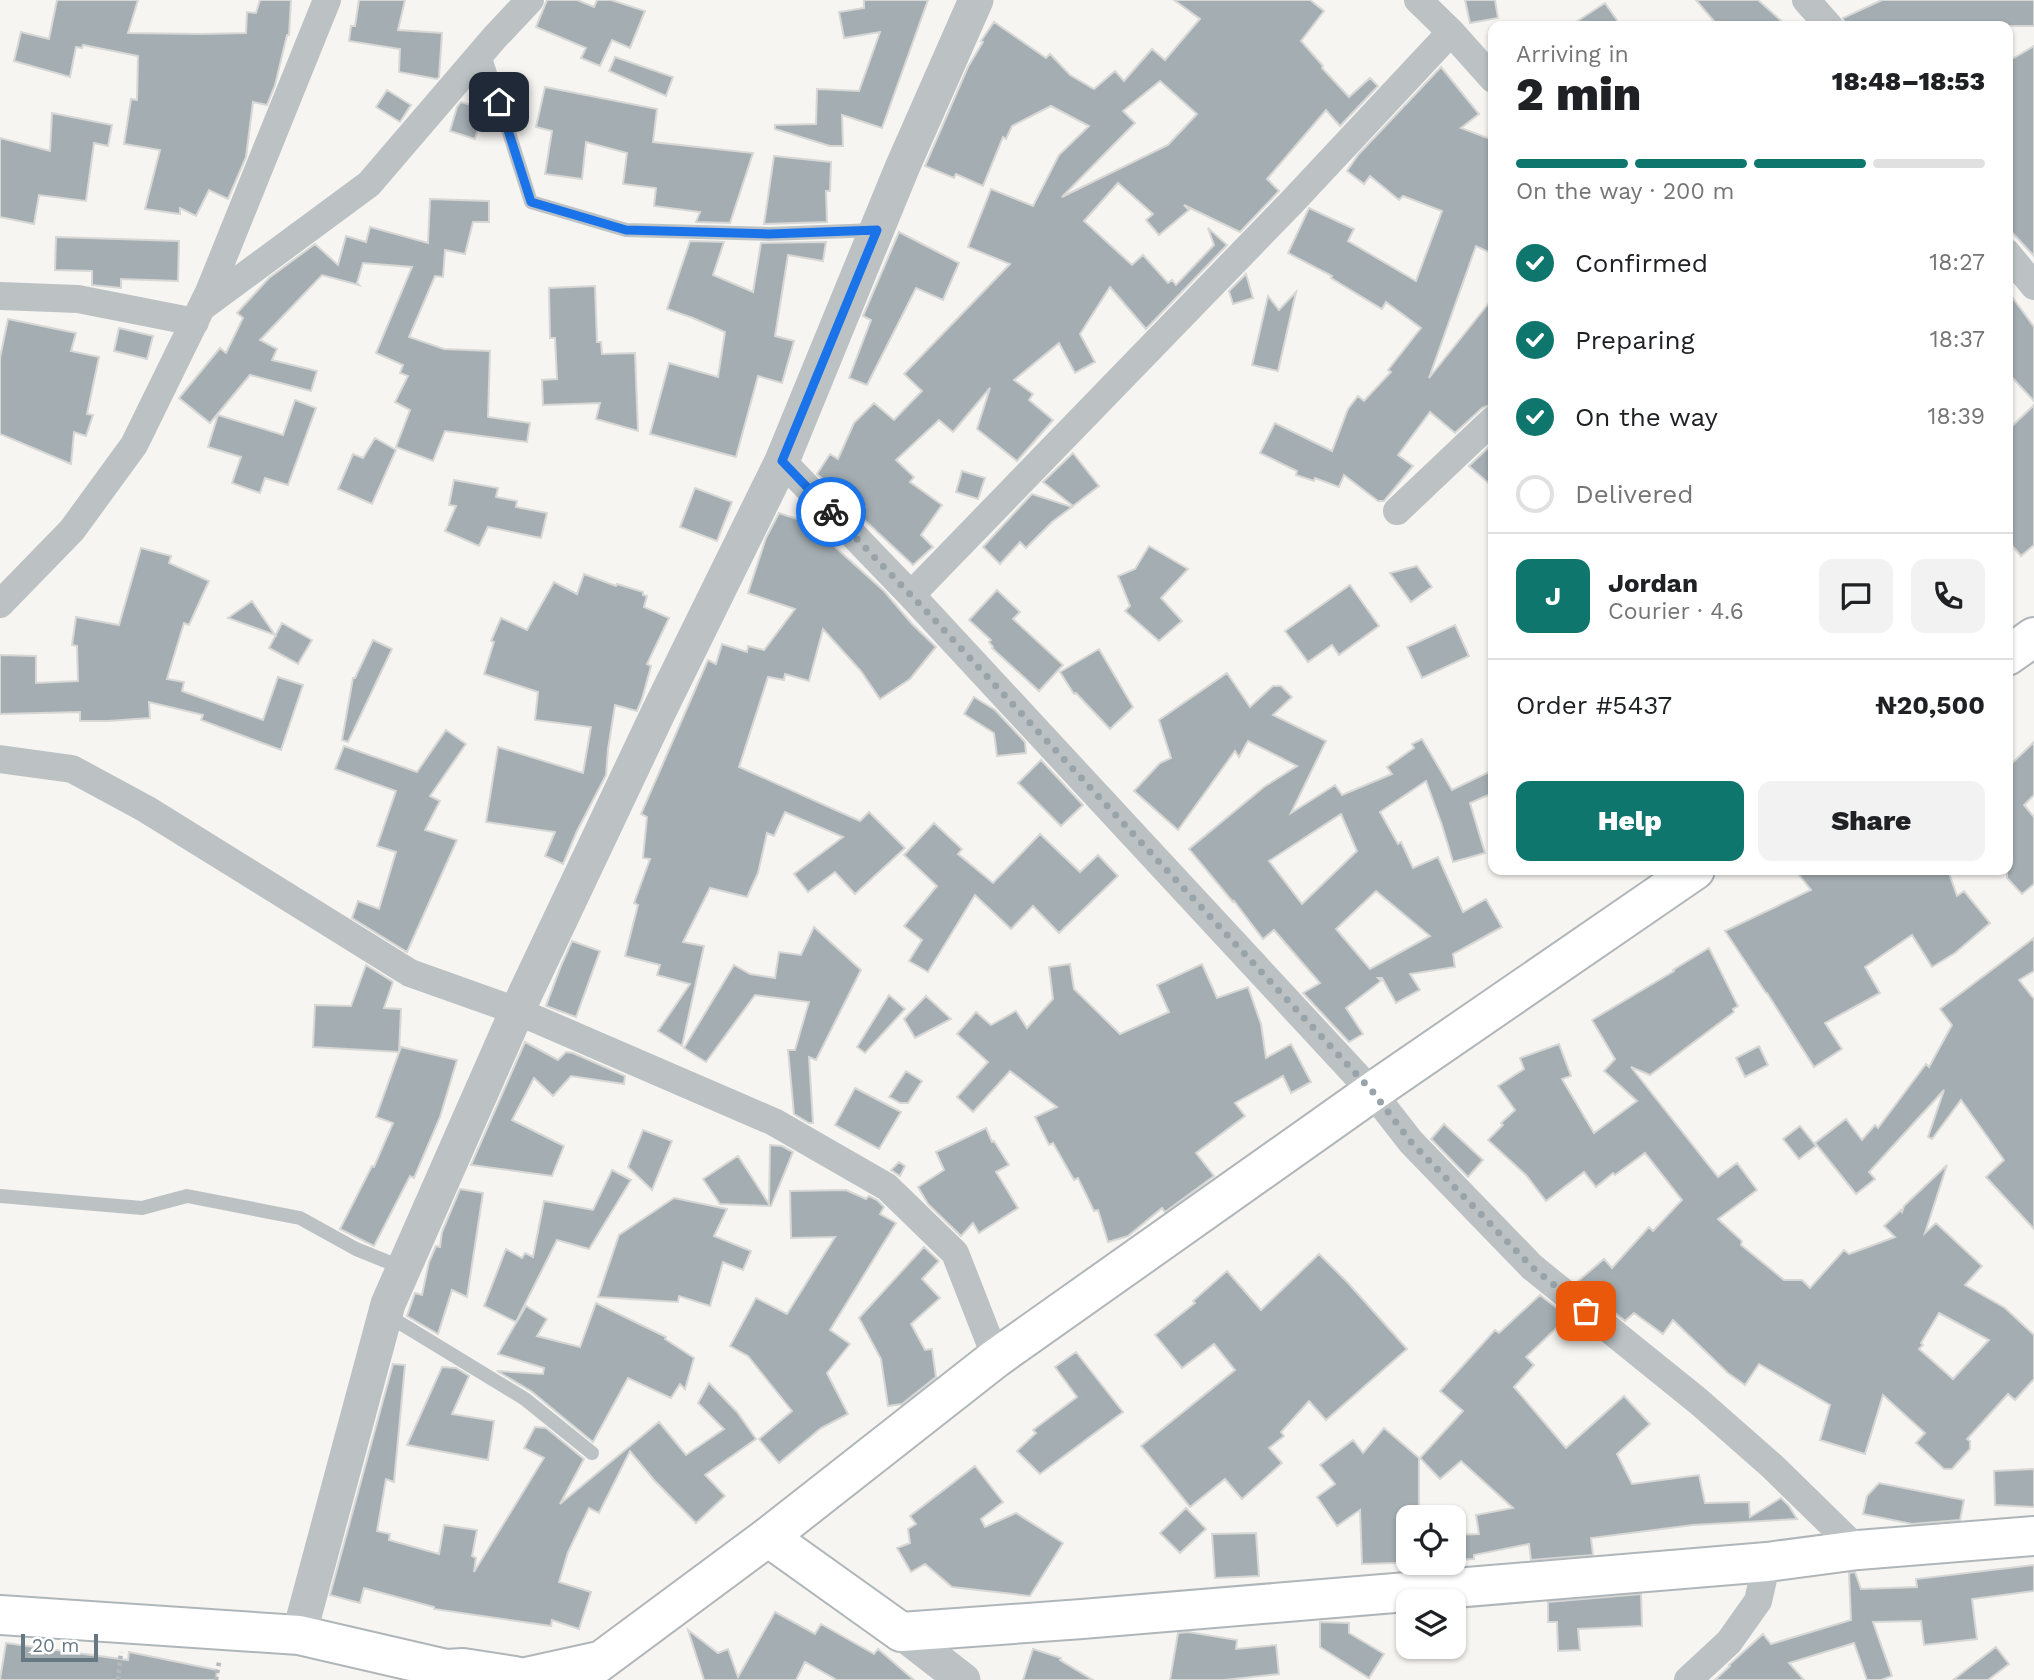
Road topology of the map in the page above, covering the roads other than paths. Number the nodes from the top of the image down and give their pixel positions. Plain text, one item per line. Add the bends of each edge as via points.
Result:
1 (327, 0) edge
2 (530, 0) edge
3 (976, 0) edge
4 (1418, 0) edge
5 (1806, 0) edge
6 (1825, 21) edge
7 (1451, 32) junction
8 (482, 51) junction
9 (1488, 73) edge
10 (877, 230) junction
11 (2013, 260) edge
12 (2034, 286) edge
13 (0, 296) edge
14 (199, 314) junction
15 (1488, 425) edge
16 (782, 461) junction
17 (1397, 511) dead end
18 (911, 595) junction
19 (0, 604) edge
20 (2034, 637) edge
21 (2013, 652) edge
22 (0, 759) edge
23 (1688, 875) edge
24 (517, 1010) junction
25 (1372, 1091) junction
26 (0, 1196) edge
27 (404, 1268) junction
28 (386, 1314) junction
29 (996, 1358) junction
30 (592, 1453) dead end
31 (2034, 1536) edge
32 (768, 1538) junction
33 (1858, 1550) junction
34 (1767, 1562) junction
35 (0, 1615) edge
36 (901, 1632) junction
37 (299, 1635) junction
38 (588, 1670) edge
39 (452, 1674) edge
40 (519, 1678) edge
41 (962, 1680) edge
42 (1688, 1680) edge

1 - 14 street
2 - 8 street
3 - 10 street
4 - 7 street
5 - 6 street
7 - 9 street
7 - 18 street
8 - 10 lane via 531,202 626,230 769,234
8 - 14 street via 369,184
10 - 16 street
11 - 12 street
13 - 14 street via 78,299
14 - 19 street via 134,445 72,530
15 - 17 street
16 - 18 street
16 - 24 street
18 - 25 street
20 - 21 main road
22 - 24 street via 72,769 146,809 410,973
23 - 25 main road
24 - 27 street
24 - 29 street via 774,1122 887,1187 955,1253
25 - 29 main road
25 - 33 street via 1411,1142 1532,1267 1698,1401
26 - 27 lane via 142,1208 187,1196 300,1218 356,1249
27 - 28 street
28 - 30 lane via 525,1399
28 - 37 street
29 - 32 main road
31 - 33 main road
32 - 36 main road
32 - 38 main road
33 - 34 main road
34 - 36 main road
34 - 42 street via 1758,1601 1729,1642
35 - 37 main road
36 - 41 street
37 - 39 main road
38 - 40 main road
39 - 40 main road via 463,1668

